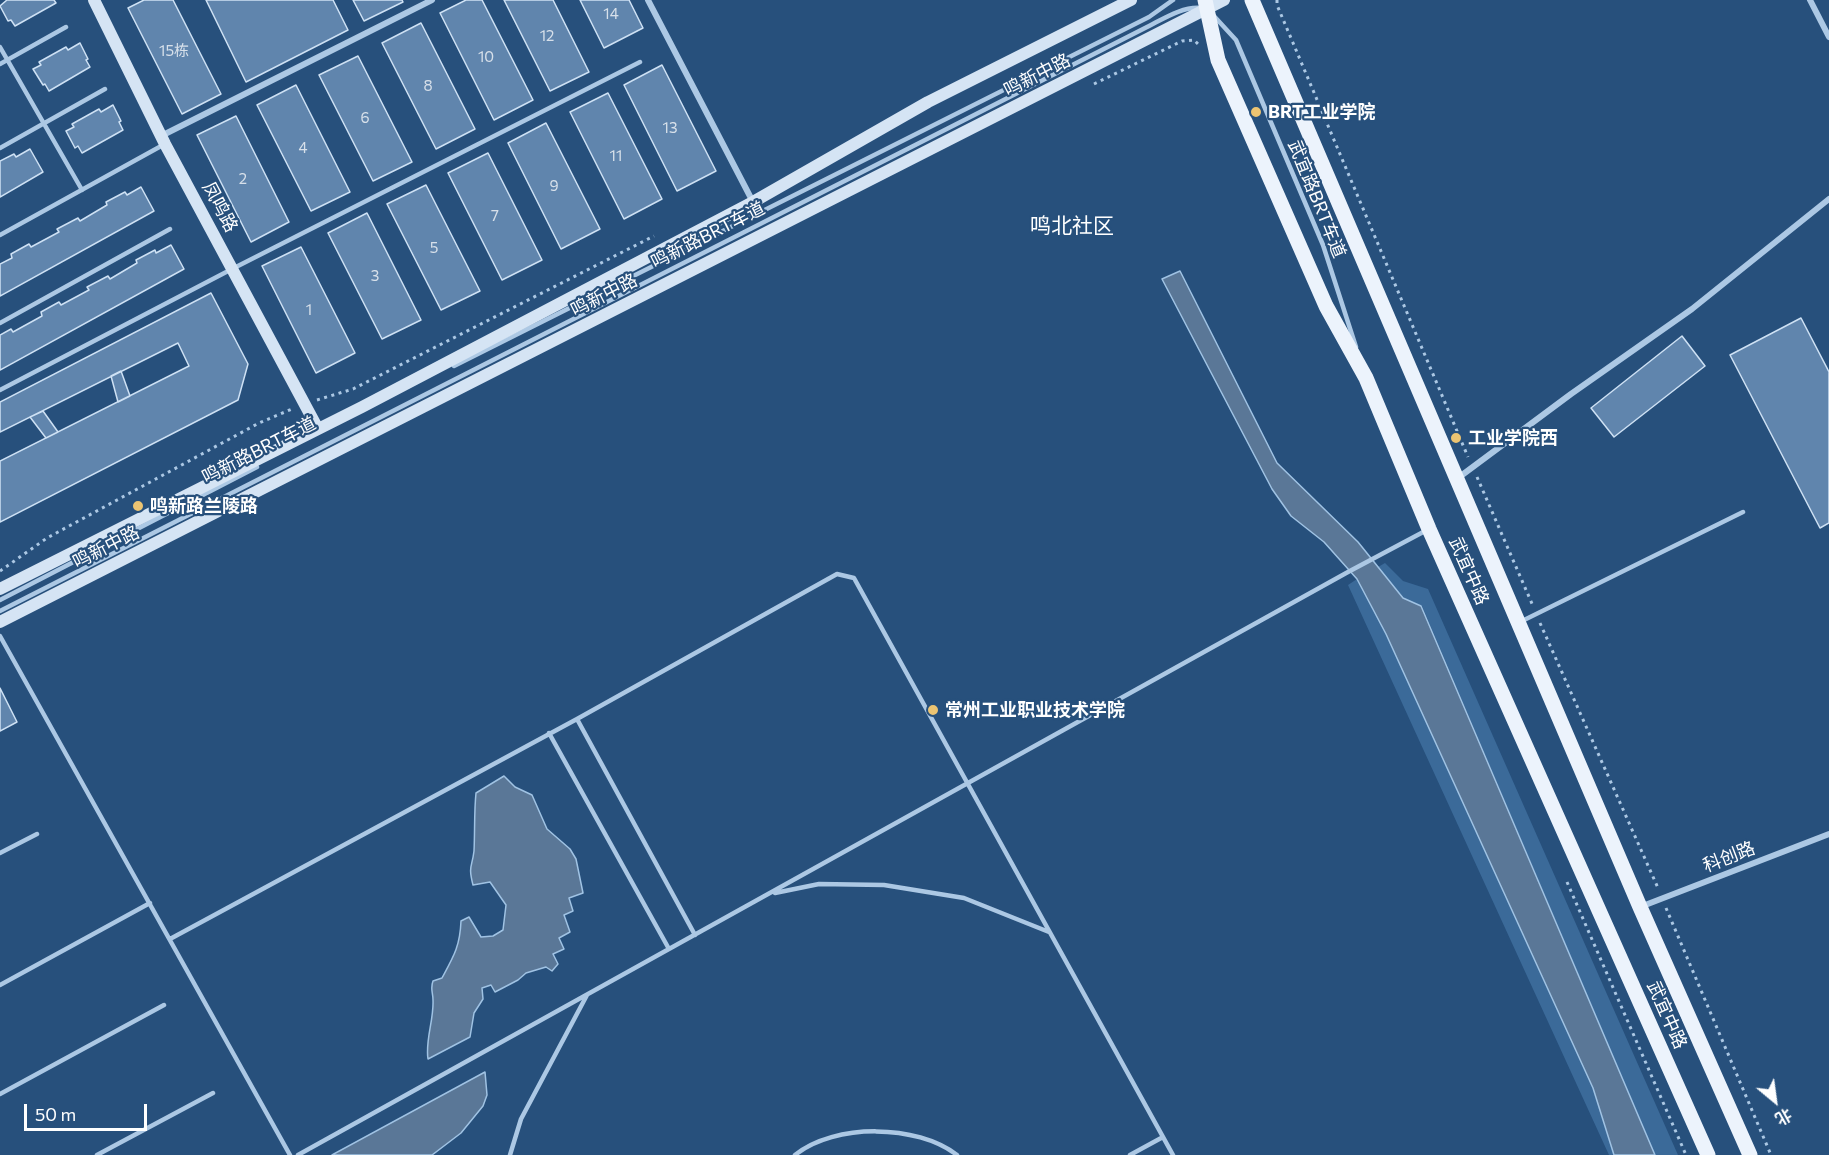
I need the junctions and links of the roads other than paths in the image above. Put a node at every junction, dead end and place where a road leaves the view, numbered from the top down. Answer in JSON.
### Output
{"nodes":[{"id":1,"x":94,"y":0,"type":"edge"},
{"id":2,"x":432,"y":0,"type":"edge"},
{"id":3,"x":648,"y":0,"type":"edge"},
{"id":4,"x":1131,"y":0,"type":"edge"},
{"id":5,"x":1173,"y":0,"type":"edge"},
{"id":6,"x":1224,"y":0,"type":"edge"},
{"id":7,"x":1252,"y":0,"type":"edge"},
{"id":8,"x":1810,"y":0,"type":"edge"},
{"id":9,"x":1207,"y":5,"type":"edge"},
{"id":10,"x":66,"y":27,"type":"dead end"},
{"id":11,"x":1829,"y":37,"type":"edge"},
{"id":12,"x":0,"y":47,"type":"edge"},
{"id":13,"x":8,"y":60,"type":"junction"},
{"id":14,"x":640,"y":62,"type":"dead end"},
{"id":15,"x":0,"y":64,"type":"edge"},
{"id":16,"x":105,"y":89,"type":"dead end"},
{"id":17,"x":44,"y":123,"type":"junction"},
{"id":18,"x":163,"y":140,"type":"junction"},
{"id":19,"x":0,"y":148,"type":"edge"},
{"id":20,"x":82,"y":190,"type":"junction"},
{"id":21,"x":1829,"y":200,"type":"edge"},
{"id":22,"x":753,"y":202,"type":"junction"},
{"id":23,"x":170,"y":229,"type":"dead end"},
{"id":24,"x":0,"y":236,"type":"edge"},
{"id":25,"x":232,"y":269,"type":"junction"},
{"id":26,"x":0,"y":323,"type":"edge"},
{"id":27,"x":1366,"y":378,"type":"junction"},
{"id":28,"x":0,"y":390,"type":"edge"},
{"id":29,"x":318,"y":429,"type":"junction"},
{"id":30,"x":1456,"y":480,"type":"junction"},
{"id":31,"x":1743,"y":512,"type":"dead end"},
{"id":32,"x":1429,"y":529,"type":"junction"},
{"id":33,"x":0,"y":589,"type":"edge"},
{"id":34,"x":0,"y":600,"type":"edge"},
{"id":35,"x":0,"y":611,"type":"edge"},
{"id":36,"x":0,"y":622,"type":"edge"},
{"id":37,"x":1518,"y":623,"type":"junction"},
{"id":38,"x":0,"y":636,"type":"edge"},
{"id":39,"x":577,"y":719,"type":"junction"},
{"id":40,"x":549,"y":733,"type":"junction"},
{"id":41,"x":968,"y":784,"type":"junction"},
{"id":42,"x":37,"y":834,"type":"dead end"},
{"id":43,"x":1829,"y":834,"type":"edge"},
{"id":44,"x":0,"y":853,"type":"edge"},
{"id":45,"x":769,"y":894,"type":"junction"},
{"id":46,"x":150,"y":903,"type":"junction"},
{"id":47,"x":1640,"y":907,"type":"junction"},
{"id":48,"x":1049,"y":932,"type":"junction"},
{"id":49,"x":695,"y":935,"type":"junction"},
{"id":50,"x":171,"y":939,"type":"junction"},
{"id":51,"x":669,"y":950,"type":"junction"},
{"id":52,"x":0,"y":985,"type":"edge"},
{"id":53,"x":587,"y":995,"type":"junction"},
{"id":54,"x":164,"y":1005,"type":"dead end"},
{"id":55,"x":213,"y":1093,"type":"dead end"},
{"id":56,"x":0,"y":1094,"type":"edge"},
{"id":57,"x":1163,"y":1137,"type":"junction"},
{"id":58,"x":97,"y":1155,"type":"edge"},
{"id":59,"x":290,"y":1155,"type":"edge"},
{"id":60,"x":298,"y":1155,"type":"edge"},
{"id":61,"x":510,"y":1155,"type":"edge"},
{"id":62,"x":795,"y":1155,"type":"edge"},
{"id":63,"x":957,"y":1155,"type":"edge"},
{"id":64,"x":1130,"y":1155,"type":"edge"},
{"id":65,"x":1173,"y":1155,"type":"edge"},
{"id":66,"x":1708,"y":1155,"type":"edge"},
{"id":67,"x":1750,"y":1155,"type":"edge"}],
"edges":[{"from":1,"to":18,"type":"main road","name":"凤鸣路"},
{"from":2,"to":18,"type":"street"},
{"from":3,"to":22,"type":"street"},
{"from":4,"to":22,"type":"main road","name":"鸣新中路"},
{"from":5,"to":34,"type":"lane","name":"鸣新路BRT车道"},
{"from":6,"to":9,"type":"main road","name":"鸣新中路"},
{"from":7,"to":30,"type":"main road","name":"武宜中路"},
{"from":8,"to":11,"type":"street"},
{"from":9,"to":27,"type":"main road","name":"武宜中路"},
{"from":9,"to":27,"type":"lane","name":"武宜路BRT车道"},
{"from":9,"to":35,"type":"lane","name":"鸣新路BRT车道"},
{"from":9,"to":36,"type":"main road","name":"鸣新中路"},
{"from":10,"to":13,"type":"lane"},
{"from":12,"to":13,"type":"lane"},
{"from":13,"to":15,"type":"lane"},
{"from":13,"to":17,"type":"lane"},
{"from":14,"to":25,"type":"lane"},
{"from":16,"to":17,"type":"lane"},
{"from":17,"to":19,"type":"lane"},
{"from":17,"to":20,"type":"lane"},
{"from":18,"to":20,"type":"lane"},
{"from":18,"to":25,"type":"main road","name":"凤鸣路"},
{"from":20,"to":24,"type":"lane"},
{"from":21,"to":30,"type":"street"},
{"from":22,"to":29,"type":"main road","name":"鸣新中路"},
{"from":23,"to":26,"type":"lane"},
{"from":25,"to":28,"type":"lane"},
{"from":25,"to":29,"type":"main road","name":"凤鸣路"},
{"from":27,"to":32,"type":"main road","name":"武宜中路"},
{"from":29,"to":33,"type":"main road","name":"鸣新中路"},
{"from":30,"to":37,"type":"main road","name":"武宜中路"},
{"from":31,"to":37,"type":"lane"},
{"from":32,"to":41,"type":"lane"},
{"from":32,"to":66,"type":"main road","name":"武宜中路"},
{"from":37,"to":47,"type":"main road","name":"武宜中路"},
{"from":38,"to":46,"type":"lane"},
{"from":39,"to":40,"type":"lane"},
{"from":39,"to":41,"type":"lane"},
{"from":39,"to":49,"type":"lane"},
{"from":40,"to":50,"type":"lane"},
{"from":40,"to":51,"type":"lane"},
{"from":41,"to":45,"type":"lane"},
{"from":41,"to":48,"type":"lane"},
{"from":42,"to":44,"type":"lane"},
{"from":43,"to":47,"type":"street","name":"科创路"},
{"from":45,"to":48,"type":"lane"},
{"from":45,"to":49,"type":"lane"},
{"from":46,"to":50,"type":"lane"},
{"from":46,"to":52,"type":"lane"},
{"from":47,"to":67,"type":"main road","name":"武宜中路"},
{"from":48,"to":57,"type":"lane"},
{"from":49,"to":51,"type":"lane"},
{"from":50,"to":59,"type":"lane"},
{"from":51,"to":53,"type":"lane"},
{"from":53,"to":60,"type":"lane"},
{"from":53,"to":61,"type":"lane"},
{"from":54,"to":56,"type":"lane"},
{"from":55,"to":58,"type":"lane"},
{"from":57,"to":64,"type":"lane"},
{"from":57,"to":65,"type":"lane"},
{"from":62,"to":63,"type":"lane"}]}
